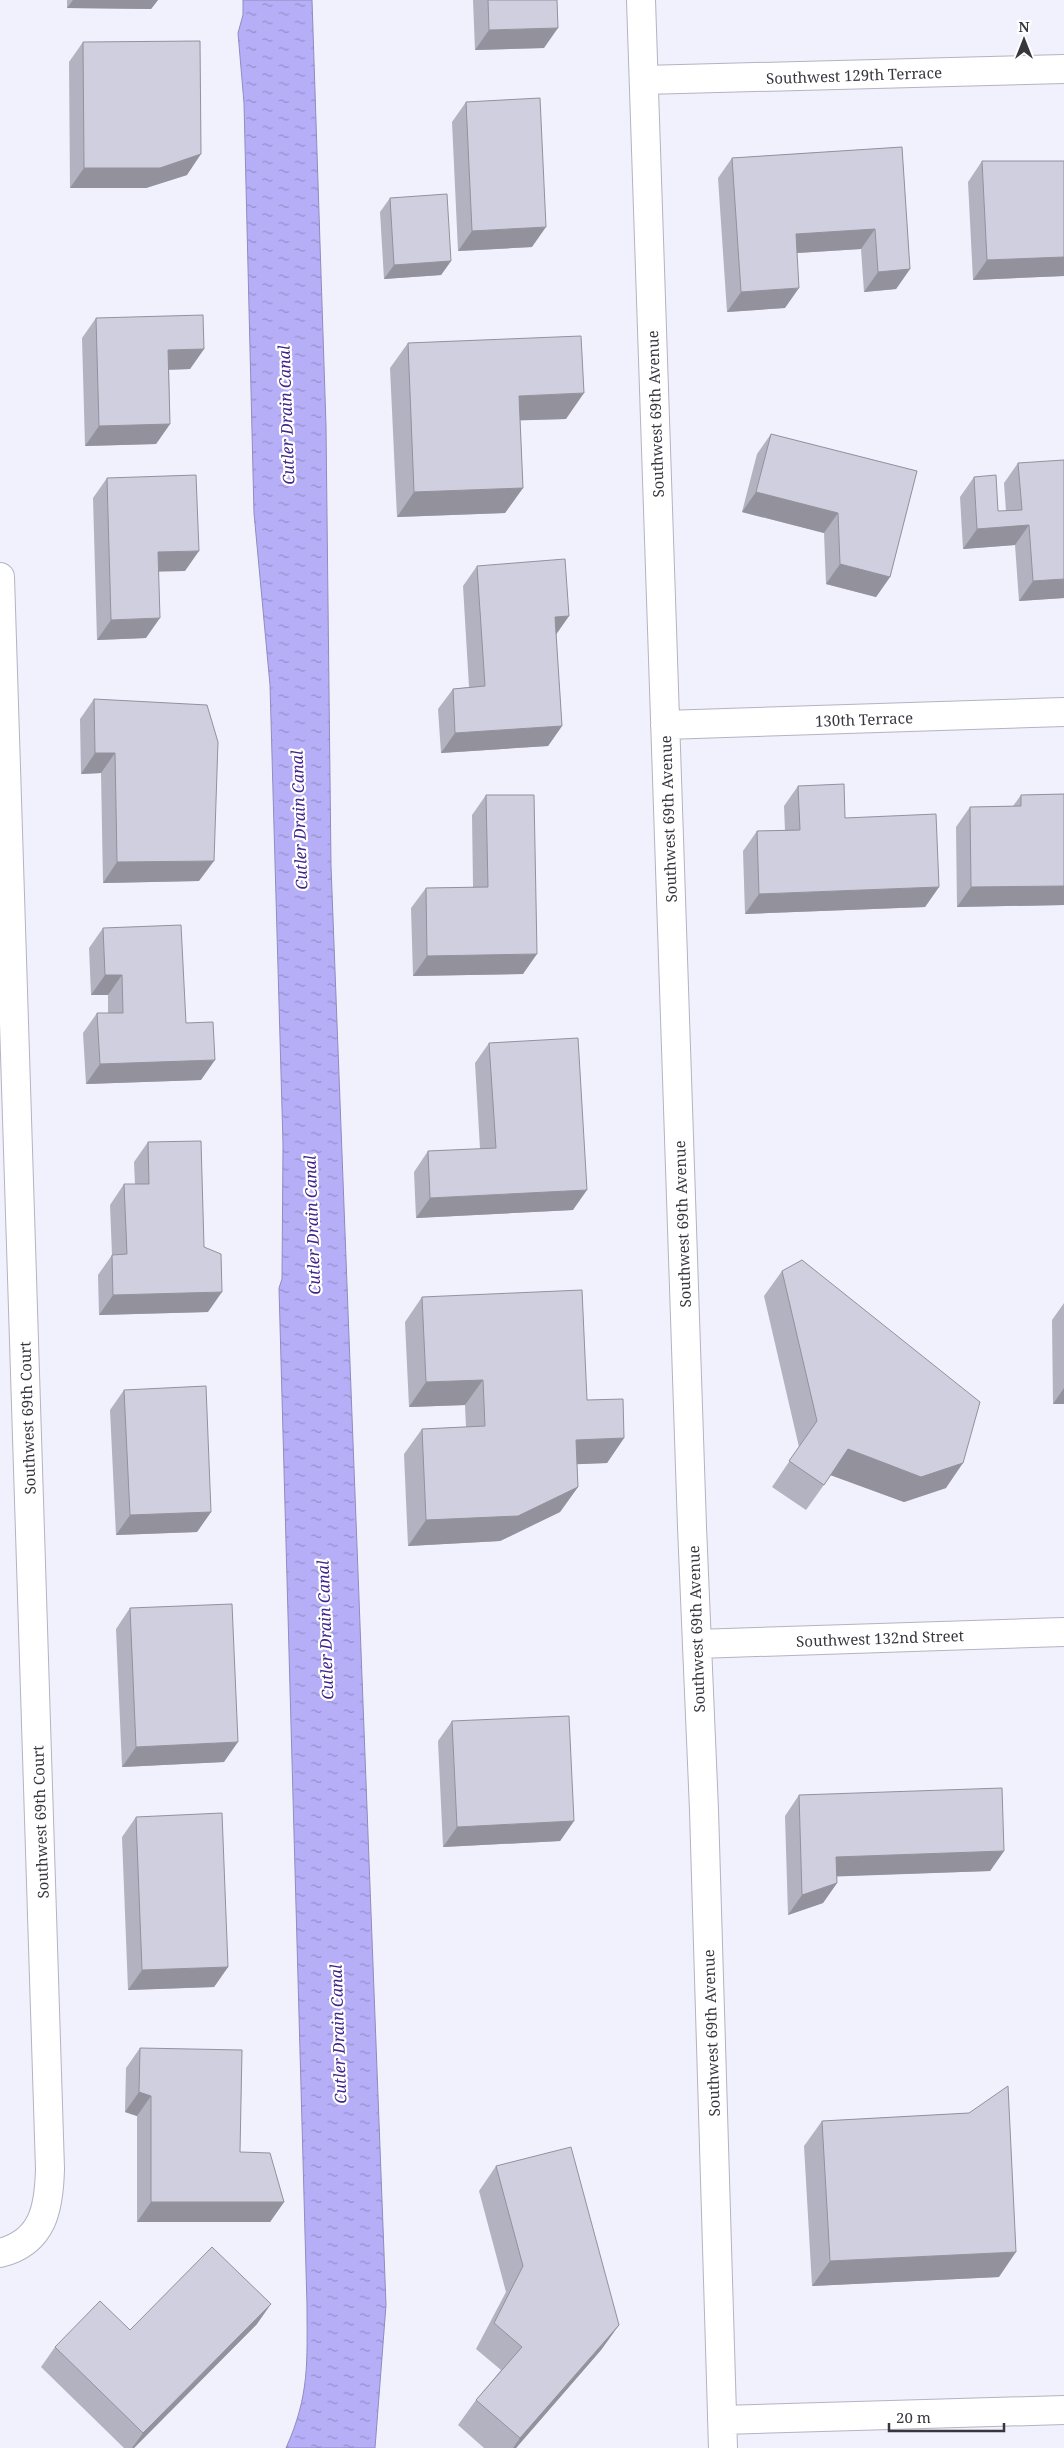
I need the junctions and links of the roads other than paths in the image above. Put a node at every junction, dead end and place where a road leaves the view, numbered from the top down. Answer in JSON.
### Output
{"nodes":[{"id":1,"x":641,"y":0,"type":"edge"},
{"id":2,"x":1064,"y":69,"type":"edge"},
{"id":3,"x":644,"y":80,"type":"junction"},
{"id":4,"x":0,"y":576,"type":"edge"},
{"id":5,"x":1064,"y":712,"type":"edge"},
{"id":6,"x":665,"y":725,"type":"junction"},
{"id":7,"x":1064,"y":1632,"type":"edge"},
{"id":8,"x":697,"y":1644,"type":"junction"},
{"id":9,"x":8,"y":2250,"type":"edge"},
{"id":10,"x":1064,"y":2410,"type":"edge"},
{"id":11,"x":722,"y":2420,"type":"junction"},
{"id":12,"x":723,"y":2448,"type":"edge"}],
"edges":[{"from":1,"to":3,"type":"street","name":"Southwest 69th Avenue"},
{"from":2,"to":3,"type":"street","name":"Southwest 129th Terrace"},
{"from":3,"to":6,"type":"street","name":"Southwest 69th Avenue"},
{"from":4,"to":9,"type":"street","name":"Southwest 69th Court"},
{"from":5,"to":6,"type":"street","name":"130th Terrace"},
{"from":6,"to":8,"type":"street","name":"Southwest 69th Avenue"},
{"from":7,"to":8,"type":"street","name":"Southwest 132nd Street"},
{"from":8,"to":11,"type":"street","name":"Southwest 69th Avenue"},
{"from":10,"to":11,"type":"street"},
{"from":11,"to":12,"type":"street","name":"Southwest 69th Avenue"}]}
